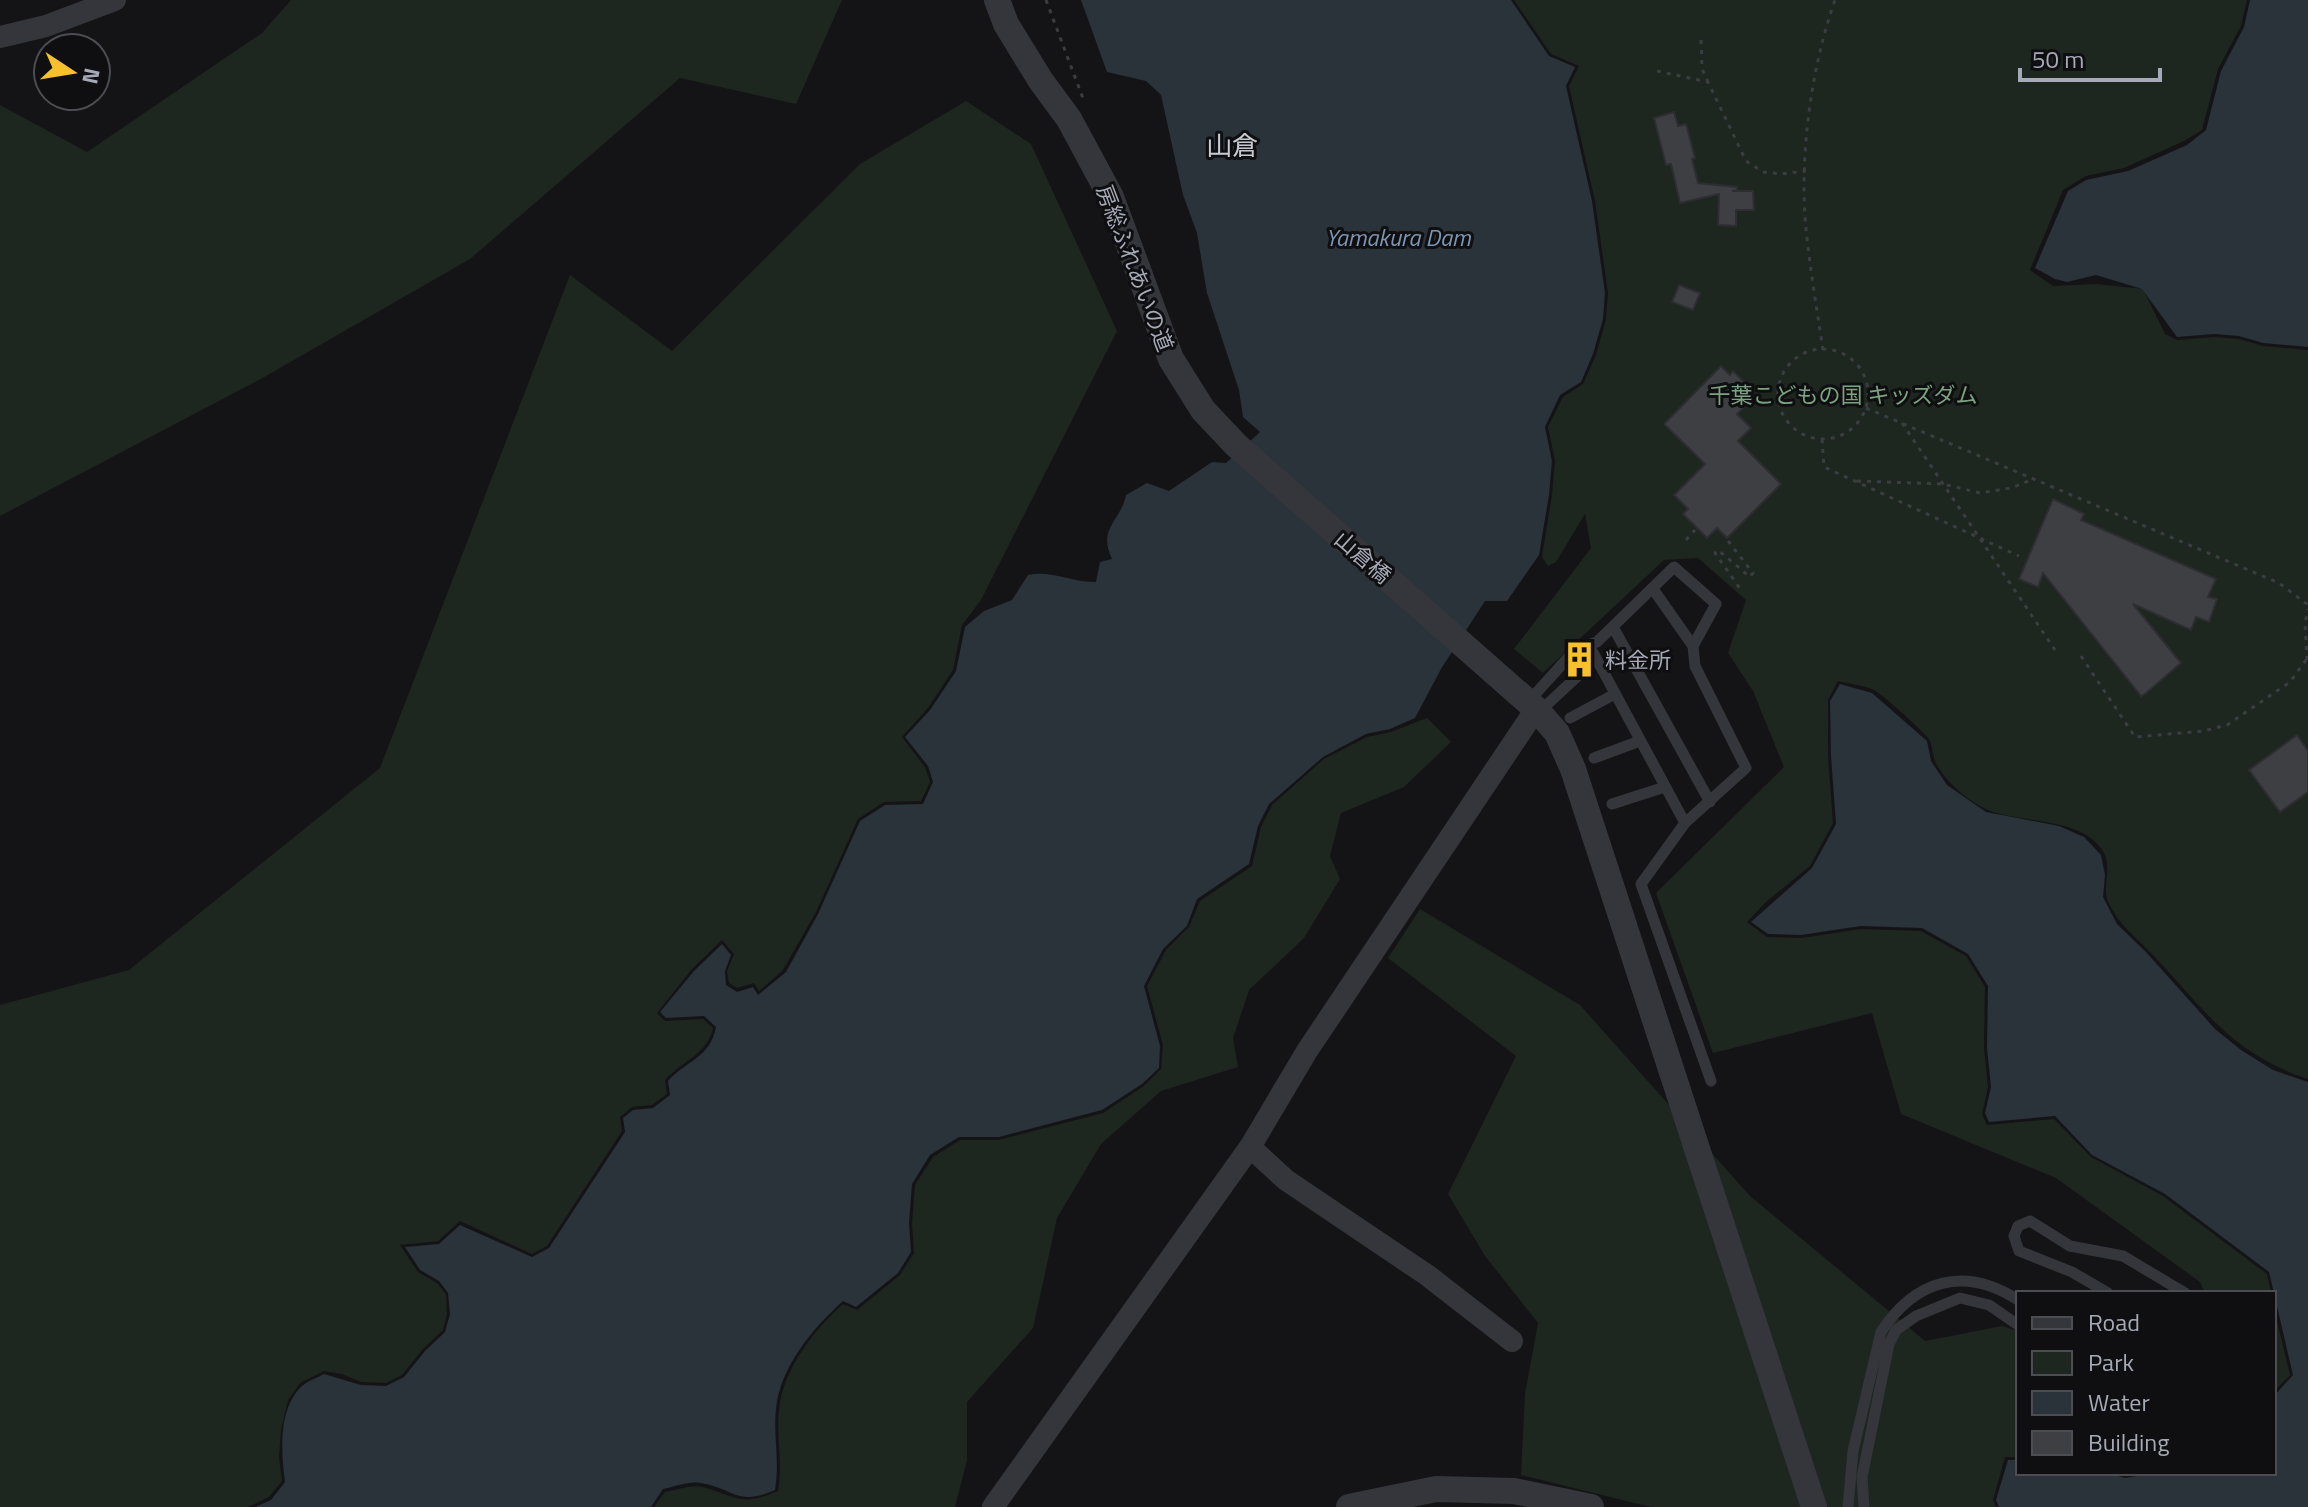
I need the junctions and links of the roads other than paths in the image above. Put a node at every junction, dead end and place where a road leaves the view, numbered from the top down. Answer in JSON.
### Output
{"nodes":[{"id":1,"x":115,"y":0,"type":"edge"},
{"id":2,"x":997,"y":0,"type":"edge"},
{"id":3,"x":0,"y":37,"type":"edge"},
{"id":4,"x":1236,"y":445,"type":"joint"},
{"id":5,"x":1653,"y":589,"type":"junction"},
{"id":6,"x":1613,"y":627,"type":"junction"},
{"id":7,"x":1593,"y":644,"type":"junction"},
{"id":8,"x":1693,"y":646,"type":"junction"},
{"id":9,"x":1596,"y":659,"type":"junction"},
{"id":10,"x":1615,"y":694,"type":"junction"},
{"id":11,"x":1534,"y":708,"type":"junction"},
{"id":12,"x":1570,"y":718,"type":"dead end"},
{"id":13,"x":1640,"y":741,"type":"junction"},
{"id":14,"x":1594,"y":758,"type":"dead end"},
{"id":15,"x":1665,"y":787,"type":"junction"},
{"id":16,"x":1710,"y":802,"type":"junction"},
{"id":17,"x":1612,"y":804,"type":"dead end"},
{"id":18,"x":1685,"y":823,"type":"junction"},
{"id":19,"x":1711,"y":1081,"type":"dead end"},
{"id":20,"x":1250,"y":1147,"type":"junction"},
{"id":21,"x":2105,"y":1291,"type":"edge"},
{"id":22,"x":2182,"y":1291,"type":"edge"},
{"id":23,"x":2016,"y":1299,"type":"edge"},
{"id":24,"x":2016,"y":1324,"type":"edge"},
{"id":25,"x":1512,"y":1341,"type":"dead end"},
{"id":26,"x":1402,"y":1501,"type":"edge"},
{"id":27,"x":993,"y":1507,"type":"edge"},
{"id":28,"x":1349,"y":1507,"type":"edge"},
{"id":29,"x":1591,"y":1507,"type":"edge"},
{"id":30,"x":1814,"y":1507,"type":"edge"},
{"id":31,"x":1848,"y":1507,"type":"edge"},
{"id":32,"x":1864,"y":1507,"type":"edge"}],
"edges":[{"from":1,"to":3,"type":"street"},
{"from":2,"to":4,"type":"street","name":"房総ふれあいの道"},
{"from":4,"to":11,"type":"street","name":"山倉橋"},
{"from":5,"to":6,"type":"lane"},
{"from":5,"to":8,"type":"lane"},
{"from":5,"to":8,"type":"lane"},
{"from":6,"to":7,"type":"lane"},
{"from":6,"to":16,"type":"lane"},
{"from":7,"to":9,"type":"lane"},
{"from":7,"to":11,"type":"lane"},
{"from":8,"to":16,"type":"lane"},
{"from":9,"to":10,"type":"lane"},
{"from":9,"to":11,"type":"lane"},
{"from":10,"to":12,"type":"lane"},
{"from":10,"to":13,"type":"lane"},
{"from":11,"to":20,"type":"street"},
{"from":11,"to":30,"type":"street","name":"山倉橋"},
{"from":13,"to":14,"type":"lane"},
{"from":13,"to":15,"type":"lane"},
{"from":15,"to":17,"type":"lane"},
{"from":15,"to":18,"type":"lane"},
{"from":16,"to":18,"type":"lane"},
{"from":18,"to":19,"type":"lane"},
{"from":20,"to":25,"type":"street"},
{"from":20,"to":27,"type":"street"},
{"from":21,"to":22,"type":"lane"},
{"from":23,"to":31,"type":"lane"},
{"from":24,"to":32,"type":"lane"},
{"from":26,"to":28,"type":"street"},
{"from":26,"to":29,"type":"street"}]}
